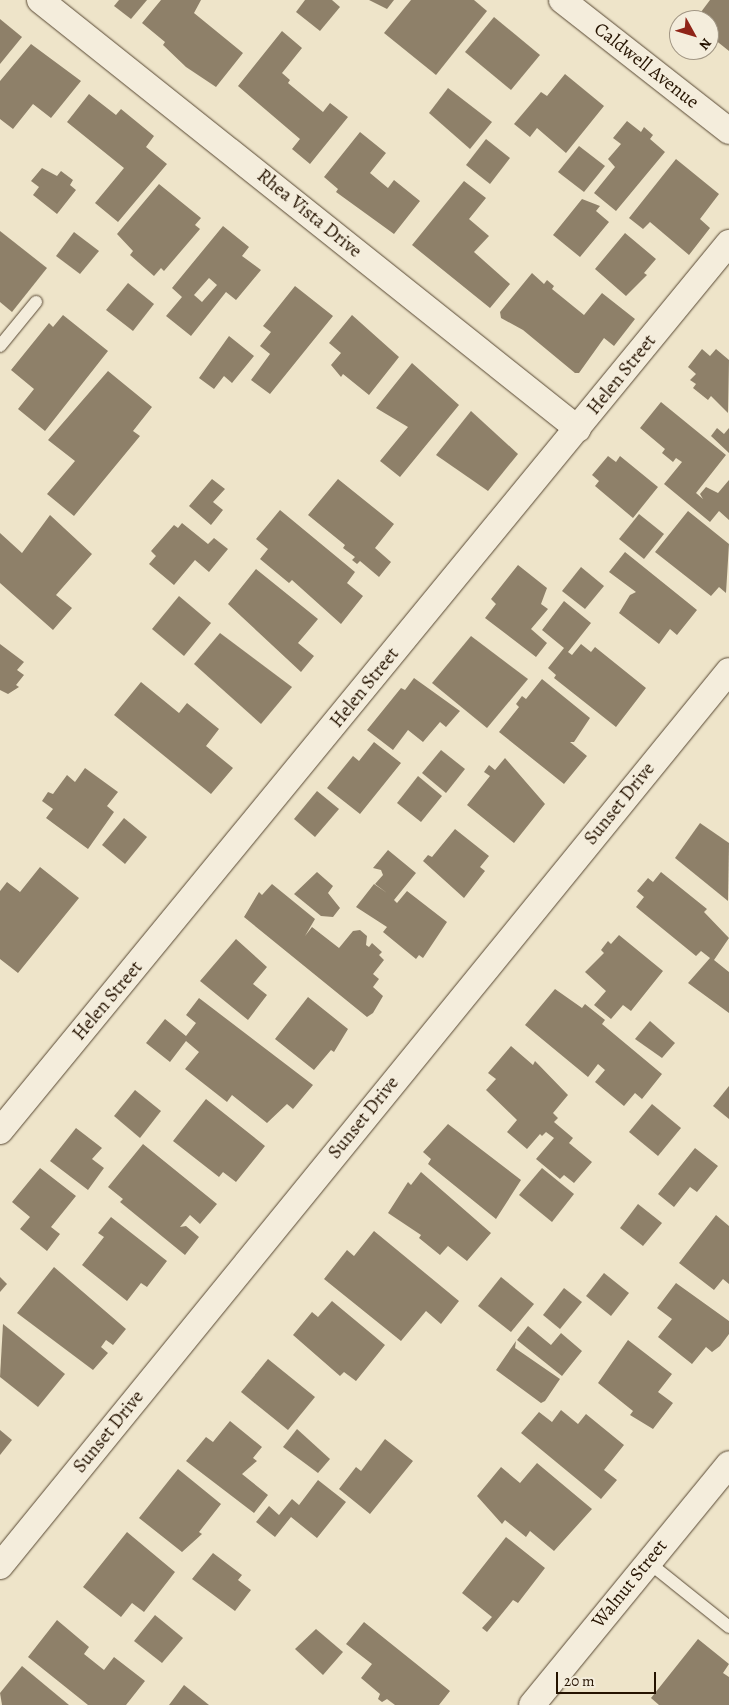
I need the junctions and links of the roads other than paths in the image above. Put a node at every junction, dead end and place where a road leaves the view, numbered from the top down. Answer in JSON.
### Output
{"nodes":[{"id":1,"x":40,"y":0,"type":"edge"},
{"id":2,"x":562,"y":0,"type":"edge"},
{"id":3,"x":729,"y":131,"type":"edge"},
{"id":4,"x":729,"y":243,"type":"edge"},
{"id":5,"x":36,"y":302,"type":"dead end"},
{"id":6,"x":0,"y":346,"type":"edge"},
{"id":7,"x":578,"y":428,"type":"junction"},
{"id":8,"x":729,"y":671,"type":"edge"},
{"id":9,"x":0,"y":1132,"type":"edge"},
{"id":10,"x":729,"y":1464,"type":"edge"},
{"id":11,"x":648,"y":1562,"type":"junction"},
{"id":12,"x":0,"y":1566,"type":"edge"},
{"id":13,"x":729,"y":1627,"type":"edge"},
{"id":14,"x":532,"y":1705,"type":"edge"}],
"edges":[{"from":1,"to":7,"type":"street","name":"Rhea Vista Drive"},
{"from":2,"to":3,"type":"street","name":"Caldwell Avenue"},
{"from":4,"to":7,"type":"street","name":"Helen Street"},
{"from":5,"to":6,"type":"lane"},
{"from":7,"to":9,"type":"street","name":"Helen Street"},
{"from":8,"to":12,"type":"street","name":"Sunset Drive"},
{"from":10,"to":11,"type":"street","name":"Walnut Street"},
{"from":11,"to":13,"type":"lane"},
{"from":11,"to":14,"type":"street","name":"Walnut Street"}]}
